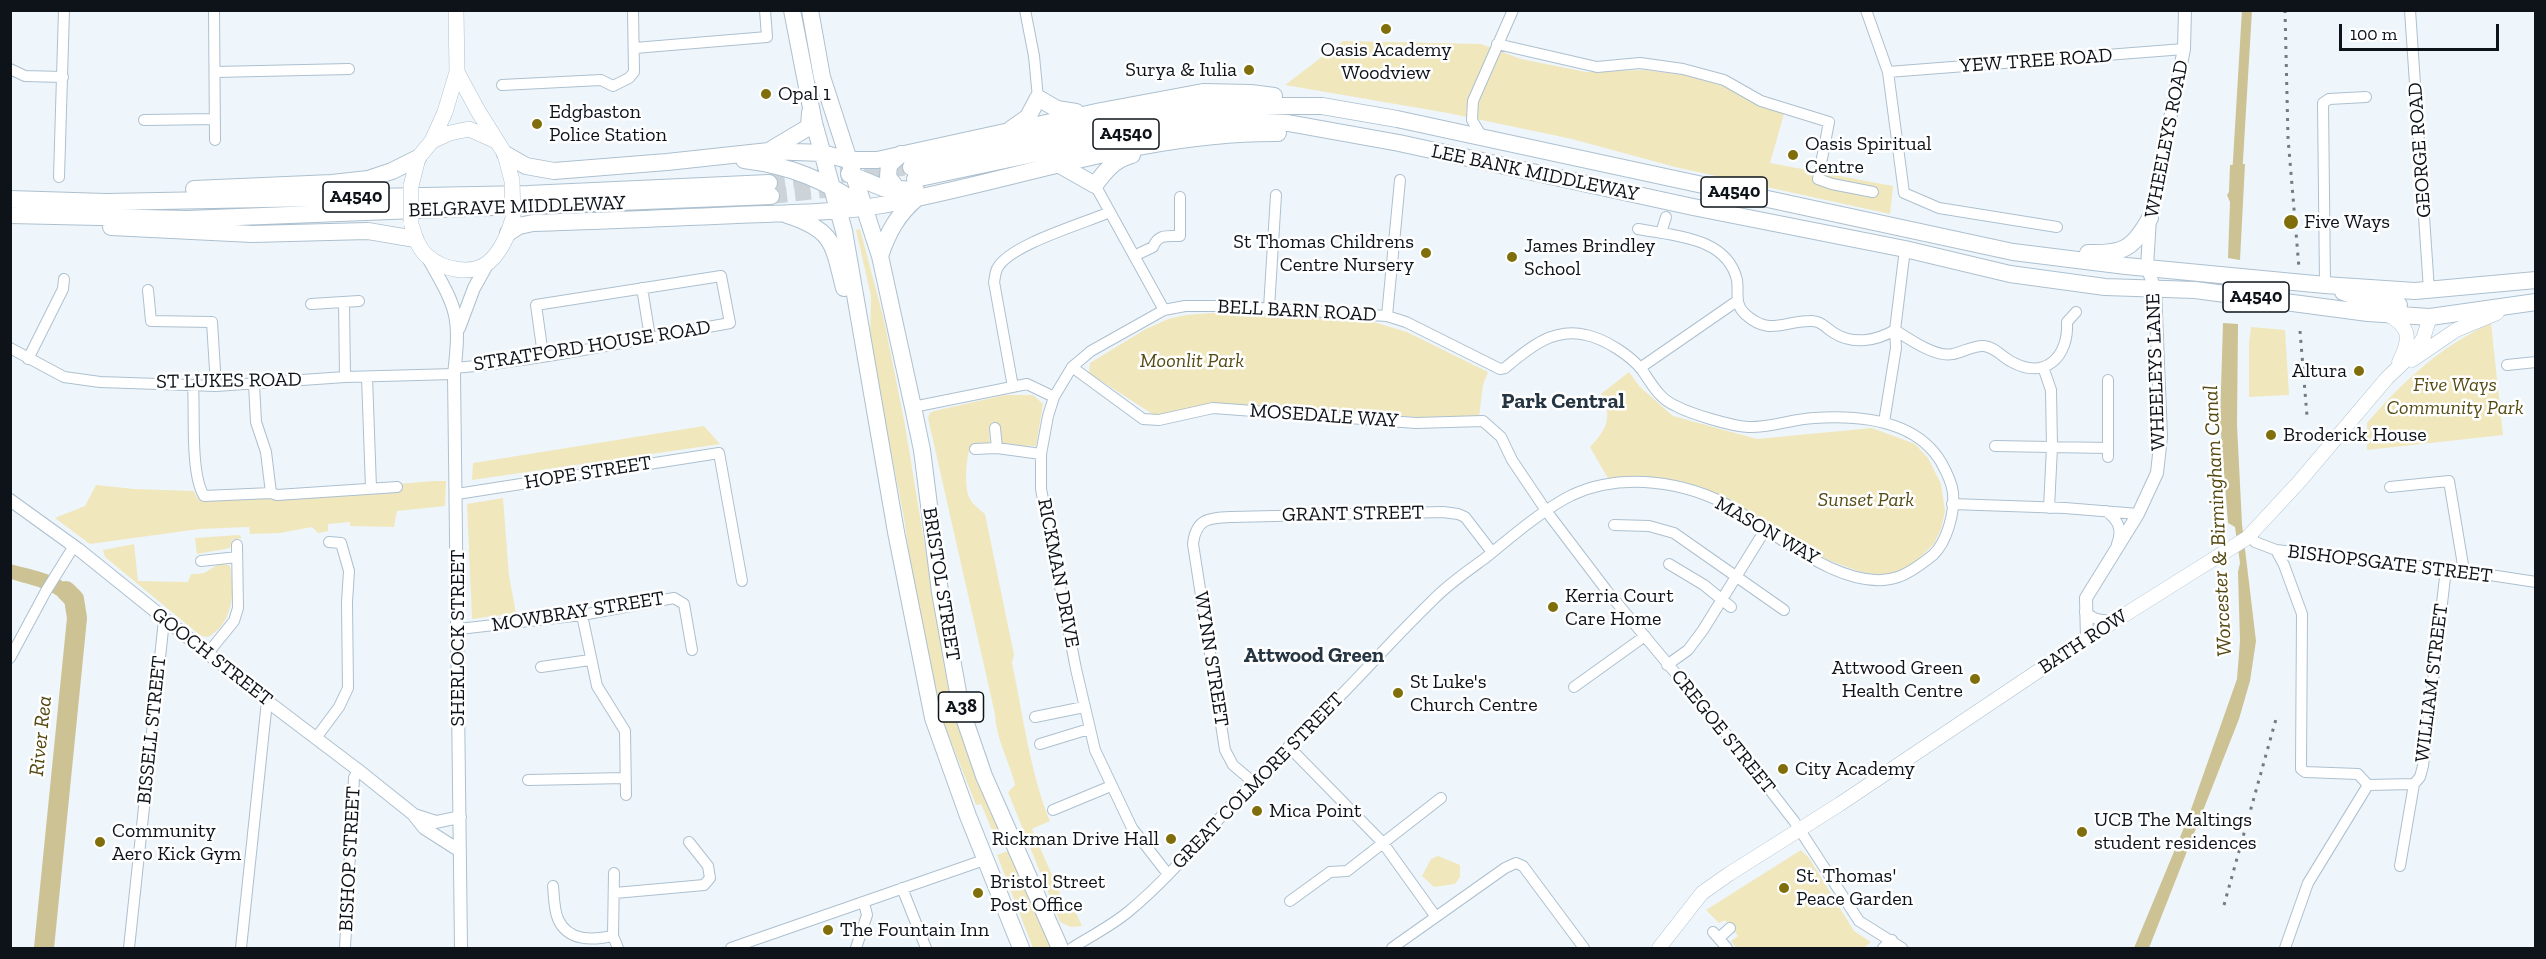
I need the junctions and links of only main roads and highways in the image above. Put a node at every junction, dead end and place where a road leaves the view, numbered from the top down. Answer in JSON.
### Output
{"nodes":[{"id":1,"x":456,"y":10,"type":"edge"},
{"id":2,"x":792,"y":10,"type":"edge"},
{"id":3,"x":810,"y":10,"type":"edge"},
{"id":4,"x":457,"y":72,"type":"junction"},
{"id":5,"x":808,"y":85,"type":"junction"},
{"id":6,"x":1322,"y":106,"type":"junction"},
{"id":7,"x":1086,"y":114,"type":"junction"},
{"id":8,"x":1008,"y":131,"type":"junction"},
{"id":9,"x":1339,"y":133,"type":"junction"},
{"id":10,"x":1230,"y":134,"type":"junction"},
{"id":11,"x":432,"y":141,"type":"junction"},
{"id":12,"x":501,"y":147,"type":"junction"},
{"id":13,"x":769,"y":151,"type":"junction"},
{"id":14,"x":822,"y":153,"type":"junction"},
{"id":15,"x":719,"y":157,"type":"junction"},
{"id":16,"x":418,"y":158,"type":"junction"},
{"id":17,"x":1058,"y":164,"type":"junction"},
{"id":18,"x":909,"y":167,"type":"junction"},
{"id":19,"x":849,"y":170,"type":"junction"},
{"id":20,"x":968,"y":185,"type":"junction"},
{"id":21,"x":836,"y":188,"type":"junction"},
{"id":22,"x":898,"y":190,"type":"junction"},
{"id":23,"x":10,"y":197,"type":"edge"},
{"id":24,"x":918,"y":198,"type":"junction"},
{"id":25,"x":864,"y":207,"type":"junction"},
{"id":26,"x":837,"y":209,"type":"junction"},
{"id":27,"x":781,"y":213,"type":"junction"},
{"id":28,"x":10,"y":217,"type":"edge"},
{"id":29,"x":2150,"y":218,"type":"road end"},
{"id":30,"x":510,"y":225,"type":"junction"},
{"id":31,"x":416,"y":239,"type":"junction"},
{"id":32,"x":2042,"y":255,"type":"junction"},
{"id":33,"x":880,"y":256,"type":"junction"},
{"id":34,"x":2535,"y":280,"type":"edge"},
{"id":35,"x":2325,"y":285,"type":"junction"},
{"id":36,"x":2534,"y":302,"type":"edge"},
{"id":37,"x":2386,"y":314,"type":"junction"},
{"id":38,"x":2430,"y":317,"type":"junction"},
{"id":39,"x":860,"y":321,"type":"junction"},
{"id":40,"x":2387,"y":378,"type":"junction"},
{"id":41,"x":1021,"y":948,"type":"edge"},
{"id":42,"x":1060,"y":948,"type":"edge"},
{"id":43,"x":1659,"y":948,"type":"edge"}],
"edges":[{"from":1,"to":4,"type":"main road"},
{"from":2,"to":5,"type":"highway","number":"A38"},
{"from":3,"to":19,"type":"highway","number":"A38"},
{"from":4,"to":11,"type":"main road"},
{"from":4,"to":12,"type":"main road"},
{"from":5,"to":13,"type":"highway"},
{"from":5,"to":14,"type":"highway","number":"A38"},
{"from":6,"to":7,"type":"highway"},
{"from":6,"to":18,"type":"highway","name":"LEE BANK MIDDLEWAY","number":"A4540"},
{"from":6,"to":32,"type":"highway","name":"LEE BANK MIDDLEWAY","number":"A4540"},
{"from":7,"to":8,"type":"highway"},
{"from":7,"to":8,"type":"highway"},
{"from":8,"to":18,"type":"highway"},
{"from":9,"to":10,"type":"highway"},
{"from":9,"to":18,"type":"highway","name":"LEE BANK MIDDLEWAY","number":"A4540"},
{"from":9,"to":37,"type":"highway","name":"LEE BANK MIDDLEWAY","number":"A4540"},
{"from":10,"to":17,"type":"highway"},
{"from":10,"to":17,"type":"highway"},
{"from":11,"to":12,"type":"main road"},
{"from":11,"to":16,"type":"main road"},
{"from":12,"to":15,"type":"highway"},
{"from":12,"to":30,"type":"main road","bridge":true},
{"from":13,"to":14,"type":"highway"},
{"from":13,"to":15,"type":"highway"},
{"from":14,"to":19,"type":"highway"},
{"from":14,"to":21,"type":"highway","number":"A38"},
{"from":15,"to":21,"type":"highway"},
{"from":16,"to":23,"type":"highway"},
{"from":16,"to":31,"type":"main road","bridge":true},
{"from":17,"to":20,"type":"highway"},
{"from":18,"to":19,"type":"highway"},
{"from":18,"to":22,"type":"highway"},
{"from":19,"to":21,"type":"highway"},
{"from":19,"to":22,"type":"highway"},
{"from":19,"to":25,"type":"highway","number":"A38"},
{"from":20,"to":22,"type":"highway"},
{"from":20,"to":24,"type":"highway"},
{"from":21,"to":25,"type":"highway"},
{"from":21,"to":26,"type":"highway","number":"A38"},
{"from":23,"to":28,"type":"highway","name":"BELGRAVE MIDDLEWAY","number":"A4540"},
{"from":24,"to":25,"type":"highway"},
{"from":24,"to":33,"type":"highway"},
{"from":25,"to":26,"type":"highway"},
{"from":25,"to":33,"type":"highway","name":"BRISTOL STREET","number":"A38"},
{"from":26,"to":27,"type":"highway"},
{"from":26,"to":39,"type":"highway","name":"BRISTOL STREET","number":"A38"},
{"from":27,"to":30,"type":"highway"},
{"from":27,"to":39,"type":"highway"},
{"from":28,"to":31,"type":"highway"},
{"from":29,"to":32,"type":"highway"},
{"from":30,"to":31,"type":"main road"},
{"from":32,"to":35,"type":"highway","name":"LEE BANK MIDDLEWAY","number":"A4540"},
{"from":33,"to":42,"type":"highway","name":"BRISTOL STREET","number":"A38"},
{"from":34,"to":35,"type":"highway","number":"A4540"},
{"from":35,"to":38,"type":"highway"},
{"from":36,"to":38,"type":"highway","number":"A4540"},
{"from":36,"to":40,"type":"main road"},
{"from":37,"to":38,"type":"highway","number":"A4540"},
{"from":37,"to":40,"type":"main road"},
{"from":38,"to":40,"type":"main road","name":"BATH ROW"},
{"from":39,"to":41,"type":"highway","name":"BRISTOL STREET","number":"A38"},
{"from":40,"to":43,"type":"main road","name":"BATH ROW"}]}
